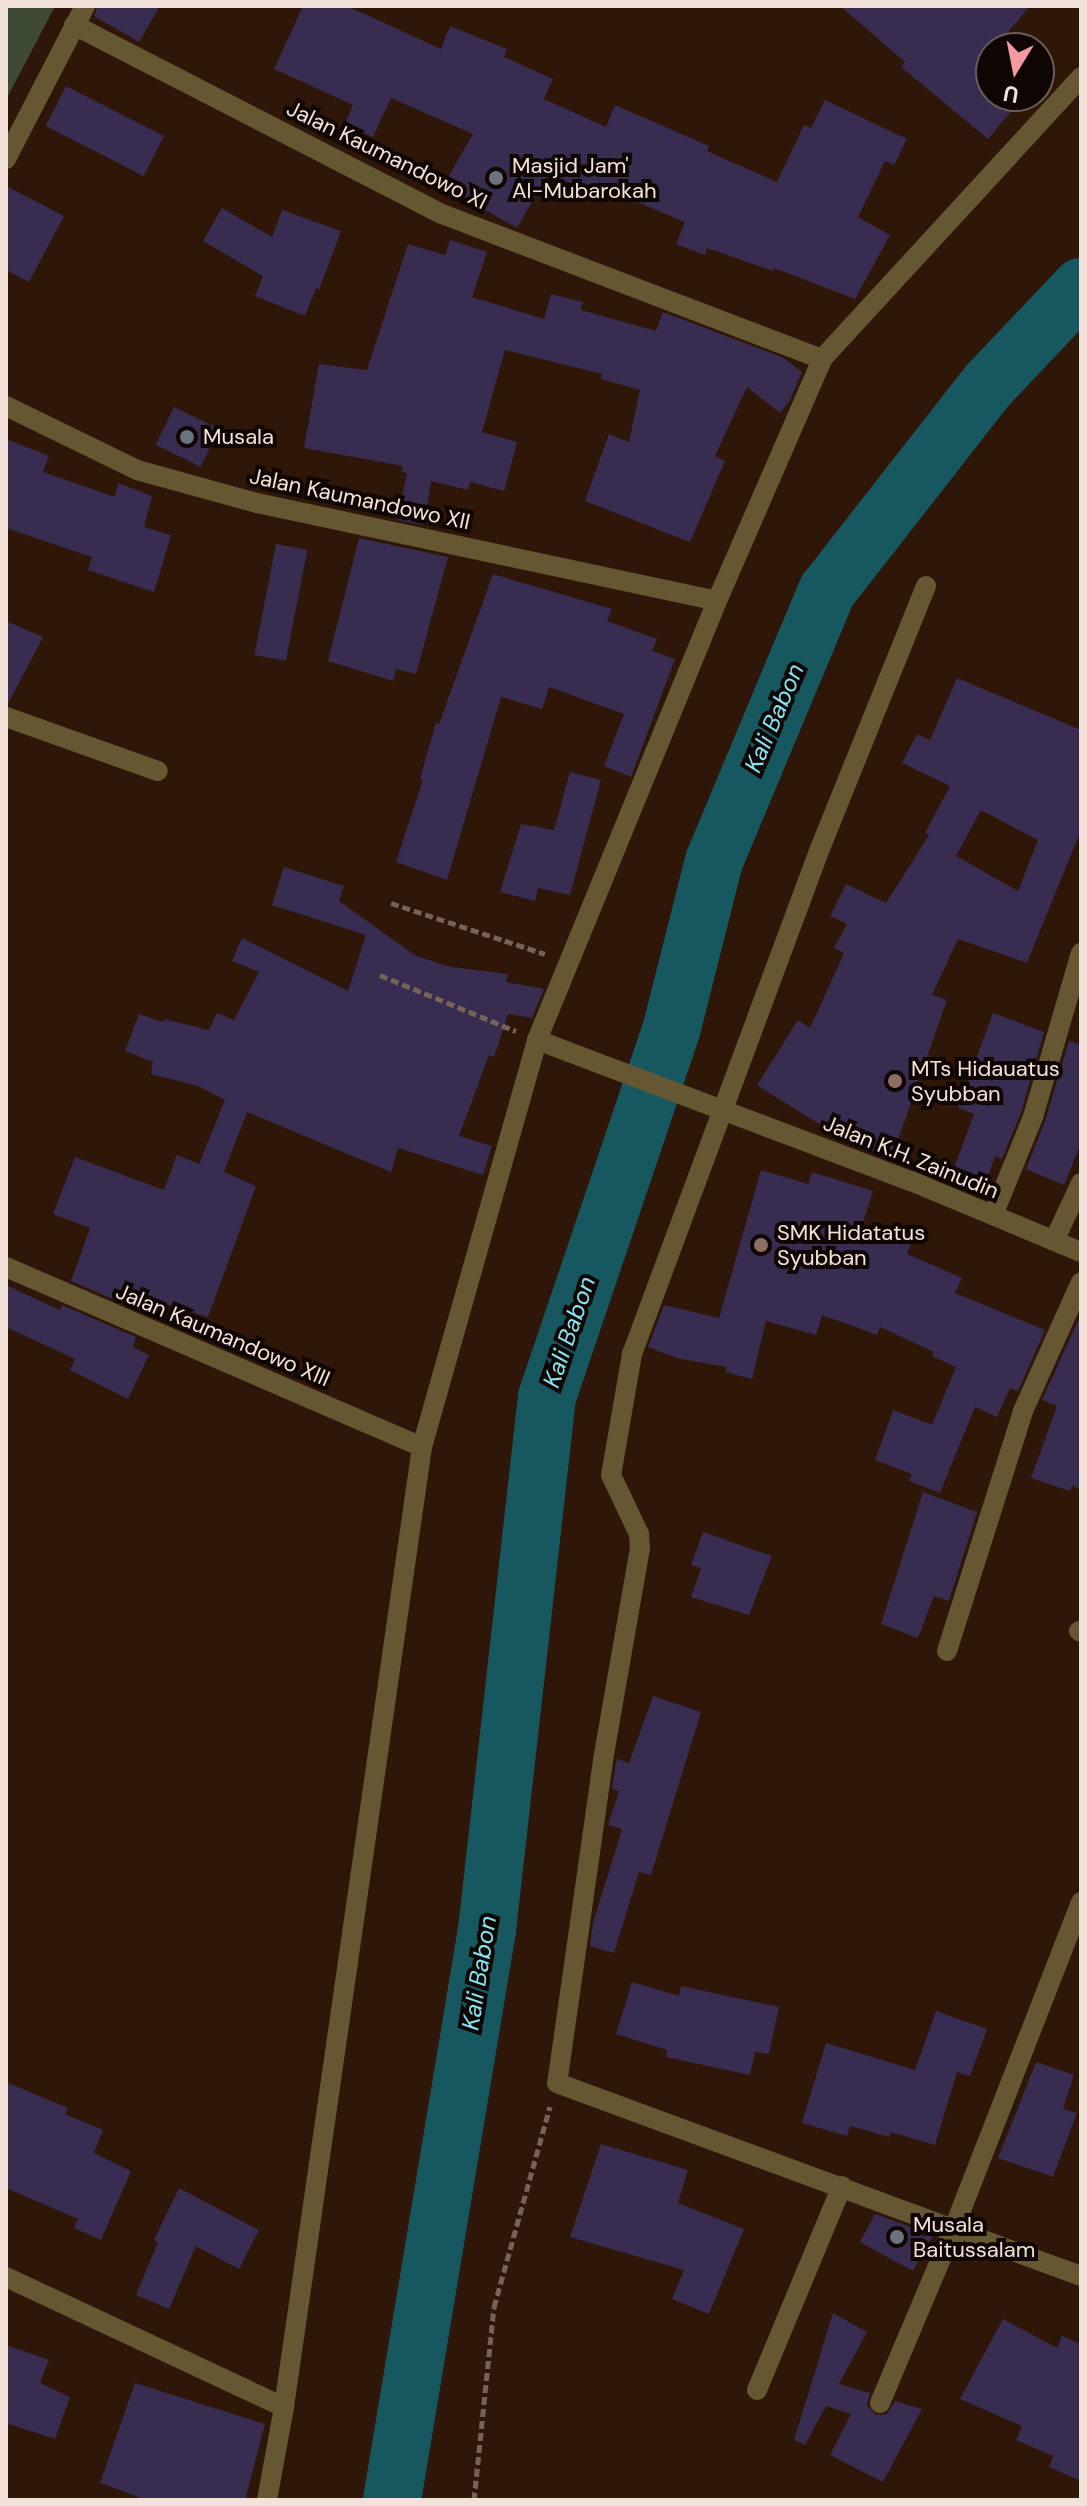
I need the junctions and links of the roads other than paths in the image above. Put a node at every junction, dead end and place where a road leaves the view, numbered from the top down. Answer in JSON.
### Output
{"nodes":[{"id":1,"x":85,"y":6,"type":"edge"},
{"id":2,"x":74,"y":25,"type":"junction"},
{"id":3,"x":1081,"y":77,"type":"edge"},
{"id":4,"x":6,"y":159,"type":"edge"},
{"id":5,"x":822,"y":359,"type":"junction"},
{"id":6,"x":6,"y":406,"type":"edge"},
{"id":7,"x":926,"y":586,"type":"dead end"},
{"id":8,"x":717,"y":601,"type":"junction"},
{"id":9,"x":6,"y":717,"type":"edge"},
{"id":10,"x":158,"y":771,"type":"dead end"},
{"id":11,"x":1081,"y":953,"type":"edge"},
{"id":12,"x":542,"y":1042,"type":"junction"},
{"id":13,"x":723,"y":1109,"type":"junction"},
{"id":14,"x":1081,"y":1183,"type":"edge"},
{"id":15,"x":993,"y":1215,"type":"junction"},
{"id":16,"x":1054,"y":1241,"type":"junction"},
{"id":17,"x":1081,"y":1252,"type":"edge"},
{"id":18,"x":6,"y":1267,"type":"edge"},
{"id":19,"x":1081,"y":1282,"type":"edge"},
{"id":20,"x":422,"y":1447,"type":"junction"},
{"id":21,"x":947,"y":1651,"type":"dead end"},
{"id":22,"x":1081,"y":1902,"type":"edge"},
{"id":23,"x":1076,"y":1925,"type":"edge"},
{"id":24,"x":842,"y":2186,"type":"junction"},
{"id":25,"x":954,"y":2228,"type":"junction"},
{"id":26,"x":1081,"y":2276,"type":"edge"},
{"id":27,"x":6,"y":2277,"type":"edge"},
{"id":28,"x":757,"y":2390,"type":"dead end"},
{"id":29,"x":880,"y":2403,"type":"dead end"},
{"id":30,"x":284,"y":2407,"type":"junction"},
{"id":31,"x":267,"y":2500,"type":"edge"}],
"edges":[{"from":1,"to":2,"type":"street"},
{"from":2,"to":4,"type":"street"},
{"from":2,"to":5,"type":"street","name":"Jalan Kaumandowo XI"},
{"from":3,"to":5,"type":"street"},
{"from":5,"to":8,"type":"street"},
{"from":6,"to":8,"type":"street","name":"Jalan Kaumandowo XII"},
{"from":7,"to":13,"type":"street"},
{"from":8,"to":12,"type":"street"},
{"from":9,"to":10,"type":"street"},
{"from":11,"to":15,"type":"street"},
{"from":12,"to":13,"type":"street","name":"Jalan K.H. Zainudin"},
{"from":12,"to":20,"type":"street"},
{"from":13,"to":15,"type":"street","name":"Jalan K.H. Zainudin"},
{"from":13,"to":24,"type":"street"},
{"from":14,"to":16,"type":"street"},
{"from":15,"to":16,"type":"street","name":"Jalan K.H. Zainudin"},
{"from":16,"to":17,"type":"street","name":"Jalan K.H. Zainudin"},
{"from":18,"to":20,"type":"street","name":"Jalan Kaumandowo XIII"},
{"from":19,"to":21,"type":"street"},
{"from":20,"to":30,"type":"street"},
{"from":22,"to":23,"type":"street"},
{"from":23,"to":25,"type":"street"},
{"from":24,"to":25,"type":"street"},
{"from":24,"to":28,"type":"street"},
{"from":25,"to":26,"type":"street"},
{"from":25,"to":29,"type":"street"},
{"from":27,"to":30,"type":"street"},
{"from":30,"to":31,"type":"street"}]}
